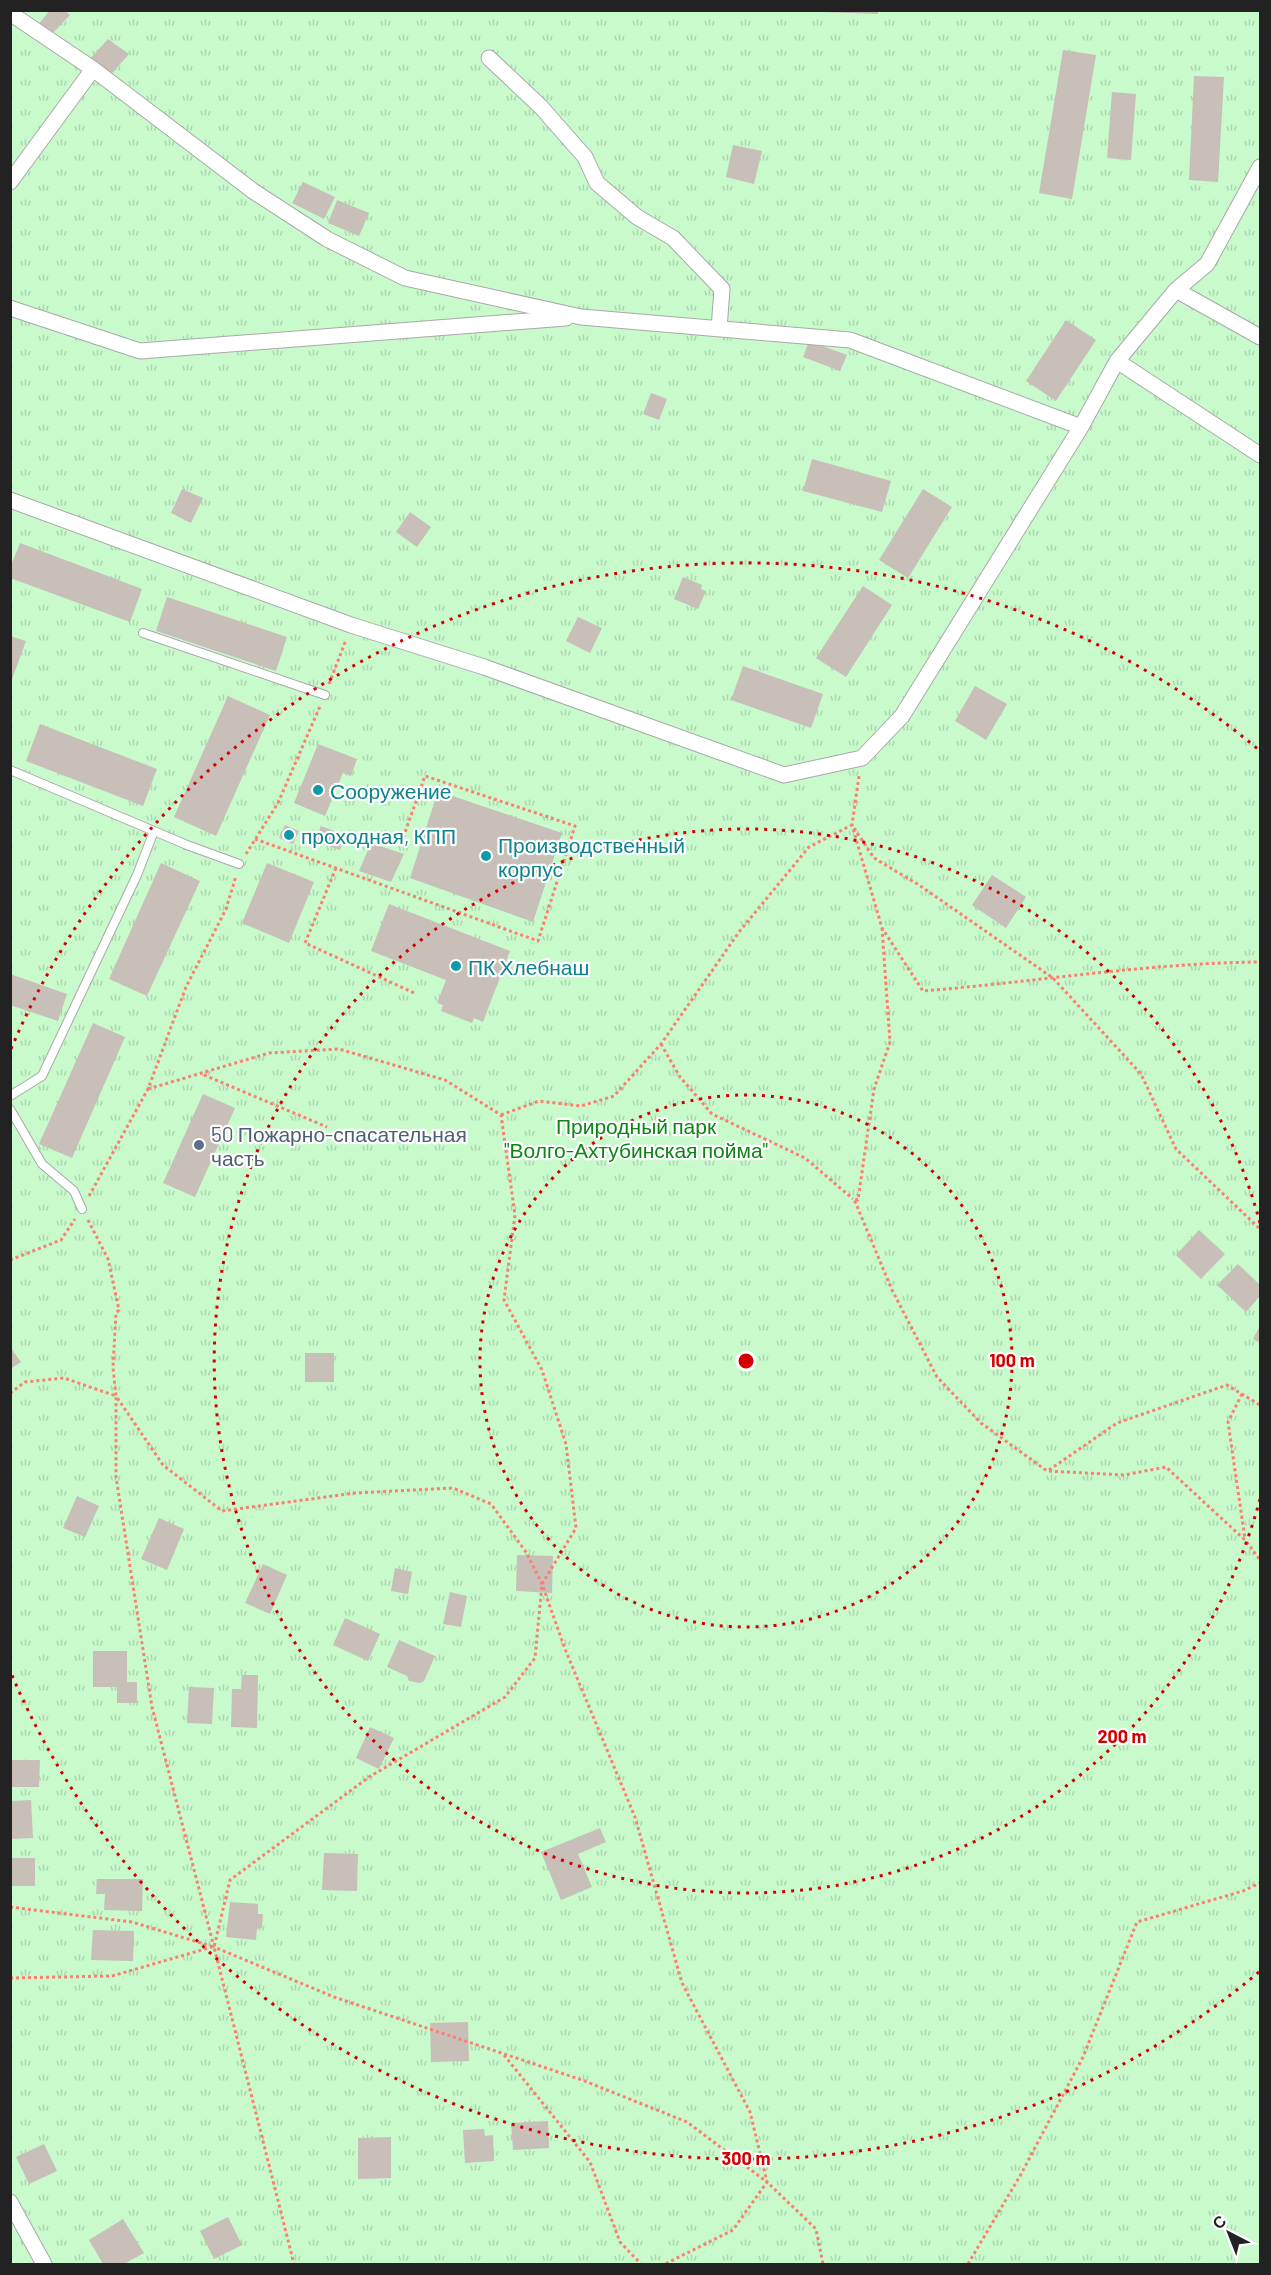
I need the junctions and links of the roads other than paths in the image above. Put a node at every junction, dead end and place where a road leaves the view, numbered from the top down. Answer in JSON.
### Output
{"nodes":[{"id":1,"x":15,"y":13,"type":"edge"},
{"id":2,"x":489,"y":58,"type":"dead end"},
{"id":3,"x":93,"y":69,"type":"junction"},
{"id":4,"x":1260,"y":167,"type":"edge"},
{"id":5,"x":10,"y":182,"type":"edge"},
{"id":6,"x":1176,"y":290,"type":"junction"},
{"id":7,"x":10,"y":308,"type":"edge"},
{"id":8,"x":581,"y":317,"type":"junction"},
{"id":9,"x":719,"y":329,"type":"junction"},
{"id":10,"x":1260,"y":337,"type":"edge"},
{"id":11,"x":1117,"y":361,"type":"junction"},
{"id":12,"x":1081,"y":427,"type":"junction"},
{"id":13,"x":1260,"y":455,"type":"edge"},
{"id":14,"x":10,"y":500,"type":"edge"},
{"id":15,"x":142,"y":633,"type":"dead end"},
{"id":16,"x":324,"y":695,"type":"road end"},
{"id":17,"x":10,"y":770,"type":"edge"},
{"id":18,"x":154,"y":831,"type":"junction"},
{"id":19,"x":239,"y":864,"type":"road end"},
{"id":20,"x":10,"y":1096,"type":"edge"},
{"id":21,"x":10,"y":1108,"type":"edge"},
{"id":22,"x":82,"y":1209,"type":"road end"},
{"id":23,"x":10,"y":2202,"type":"edge"},
{"id":24,"x":44,"y":2265,"type":"edge"}],
"edges":[{"from":1,"to":3,"type":"street"},
{"from":2,"to":9,"type":"street"},
{"from":3,"to":5,"type":"street"},
{"from":3,"to":8,"type":"street"},
{"from":4,"to":6,"type":"street"},
{"from":6,"to":10,"type":"street"},
{"from":6,"to":11,"type":"street"},
{"from":7,"to":8,"type":"street"},
{"from":8,"to":9,"type":"street"},
{"from":9,"to":12,"type":"street"},
{"from":11,"to":12,"type":"street"},
{"from":11,"to":13,"type":"street"},
{"from":12,"to":14,"type":"street"},
{"from":15,"to":16,"type":"lane"},
{"from":17,"to":18,"type":"lane"},
{"from":18,"to":19,"type":"lane"},
{"from":18,"to":20,"type":"lane"},
{"from":21,"to":22,"type":"lane"},
{"from":23,"to":24,"type":"street"}]}
